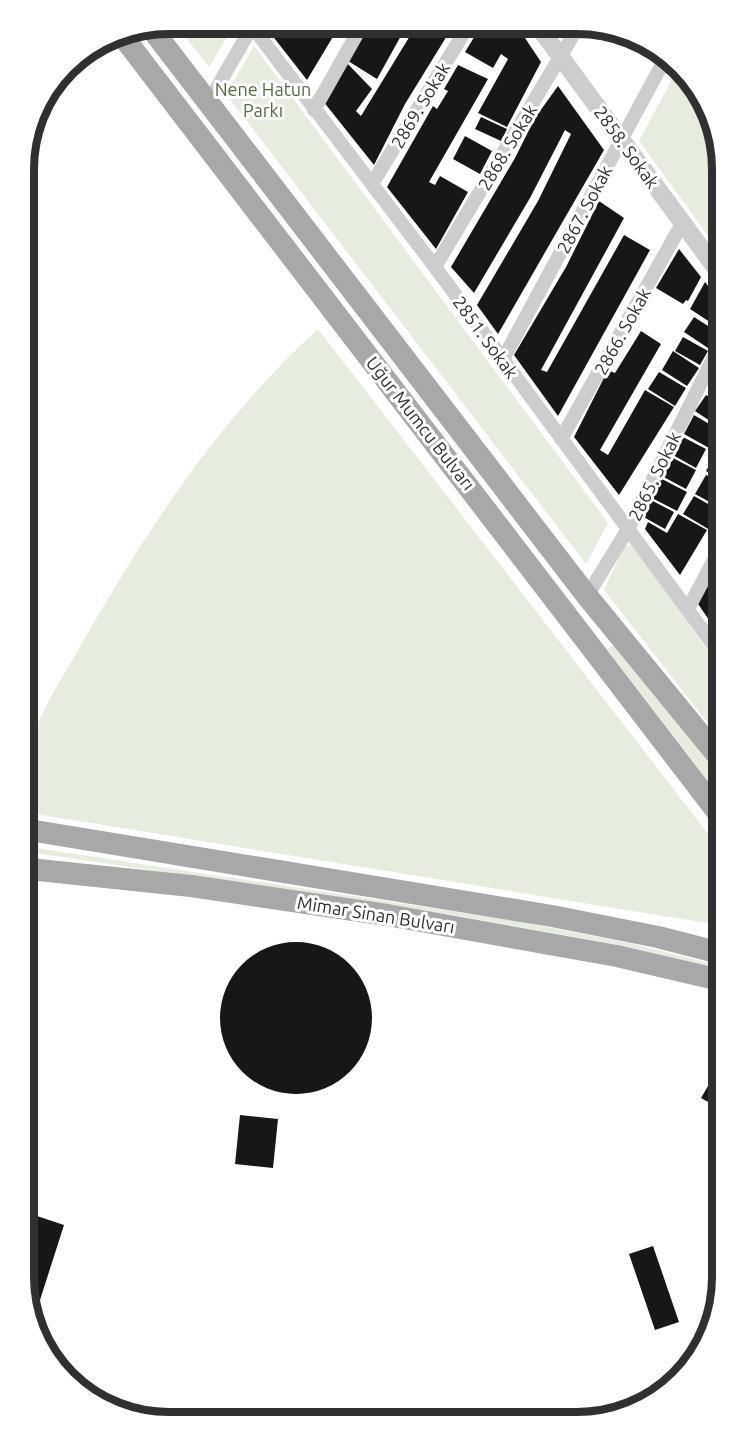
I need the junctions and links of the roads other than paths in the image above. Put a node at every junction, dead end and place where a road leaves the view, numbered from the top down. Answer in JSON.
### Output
{"nodes":[{"id":1,"x":463,"y":34,"type":"edge"},
{"id":2,"x":544,"y":34,"type":"edge"},
{"id":3,"x":574,"y":34,"type":"edge"},
{"id":4,"x":157,"y":35,"type":"edge"},
{"id":5,"x":246,"y":35,"type":"edge"},
{"id":6,"x":259,"y":35,"type":"edge"},
{"id":7,"x":357,"y":35,"type":"edge"},
{"id":8,"x":127,"y":42,"type":"edge"},
{"id":9,"x":561,"y":57,"type":"junction"},
{"id":10,"x":661,"y":65,"type":"edge"},
{"id":11,"x":208,"y":102,"type":"junction"},
{"id":12,"x":314,"y":110,"type":"junction"},
{"id":13,"x":621,"y":139,"type":"junction"},
{"id":14,"x":372,"y":184,"type":"junction"},
{"id":15,"x":683,"y":222,"type":"junction"},
{"id":16,"x":712,"y":263,"type":"edge"},
{"id":17,"x":435,"y":267,"type":"junction"},
{"id":18,"x":712,"y":360,"type":"edge"},
{"id":19,"x":502,"y":361,"type":"junction"},
{"id":20,"x":561,"y":439,"type":"junction"},
{"id":21,"x":628,"y":529,"type":"junction"},
{"id":22,"x":712,"y":564,"type":"edge"},
{"id":23,"x":587,"y":596,"type":"junction"},
{"id":24,"x":688,"y":609,"type":"junction"},
{"id":25,"x":712,"y":642,"type":"edge"},
{"id":26,"x":711,"y":748,"type":"edge"},
{"id":27,"x":711,"y":804,"type":"edge"},
{"id":28,"x":34,"y":832,"type":"edge"},
{"id":29,"x":34,"y":870,"type":"edge"},
{"id":30,"x":711,"y":951,"type":"edge"},
{"id":31,"x":711,"y":978,"type":"edge"}],
"edges":[{"from":1,"to":14,"type":"street","name":"2869. Sokak"},
{"from":2,"to":9,"type":"street","name":"2858. Sokak"},
{"from":3,"to":9,"type":"street","name":"2868. Sokak"},
{"from":4,"to":11,"type":"main road","name":"Uğur Mumcu Bulvarı"},
{"from":5,"to":11,"type":"street"},
{"from":6,"to":12,"type":"street","name":"2851. Sokak"},
{"from":7,"to":12,"type":"street"},
{"from":8,"to":27,"type":"main road","name":"Uğur Mumcu Bulvarı"},
{"from":9,"to":13,"type":"street","name":"2858. Sokak"},
{"from":9,"to":17,"type":"street","name":"2868. Sokak"},
{"from":10,"to":13,"type":"street","name":"2867. Sokak"},
{"from":11,"to":23,"type":"main road","name":"Uğur Mumcu Bulvarı"},
{"from":12,"to":14,"type":"street","name":"2851. Sokak"},
{"from":13,"to":15,"type":"street","name":"2858. Sokak"},
{"from":13,"to":19,"type":"street","name":"2867. Sokak"},
{"from":14,"to":17,"type":"street","name":"2851. Sokak"},
{"from":15,"to":16,"type":"street","name":"2858. Sokak"},
{"from":15,"to":20,"type":"street","name":"2866. Sokak"},
{"from":17,"to":19,"type":"street","name":"2851. Sokak"},
{"from":18,"to":21,"type":"street","name":"2865. Sokak"},
{"from":19,"to":20,"type":"street","name":"2851. Sokak"},
{"from":20,"to":21,"type":"street","name":"2851. Sokak"},
{"from":21,"to":23,"type":"street","name":"2865. Sokak"},
{"from":21,"to":24,"type":"street","name":"2851. Sokak"},
{"from":22,"to":24,"type":"street"},
{"from":23,"to":26,"type":"main road","name":"Uğur Mumcu Bulvarı"},
{"from":24,"to":25,"type":"street","name":"2851. Sokak"},
{"from":28,"to":30,"type":"main road"},
{"from":29,"to":31,"type":"main road","name":"Mimar Sinan Bulvarı"}]}
